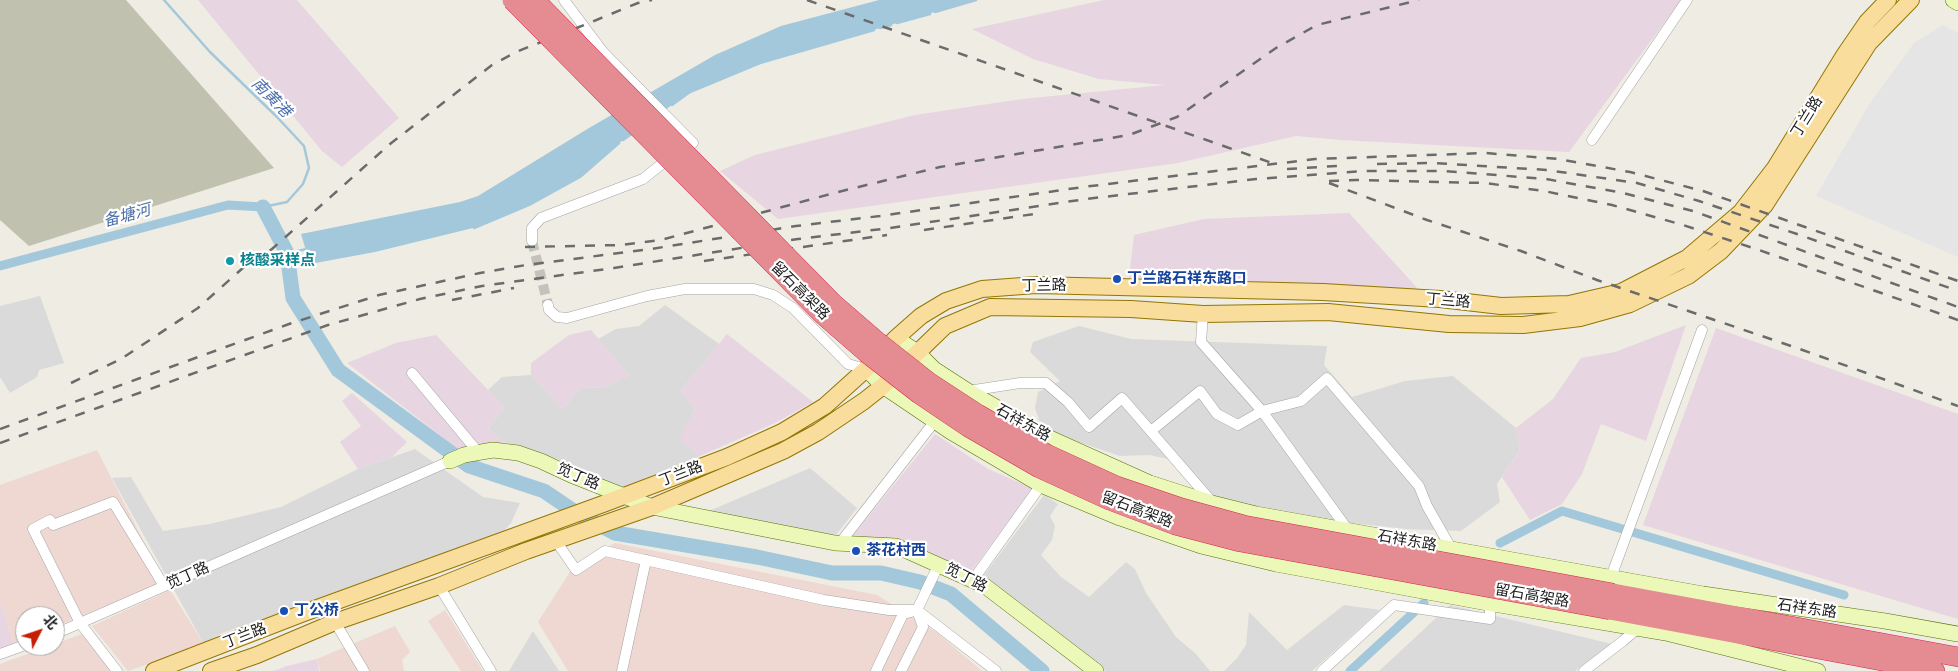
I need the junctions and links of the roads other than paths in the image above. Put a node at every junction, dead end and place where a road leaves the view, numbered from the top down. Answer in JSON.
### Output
{"nodes":[{"id":1,"x":500,"y":0,"type":"edge"},
{"id":2,"x":512,"y":0,"type":"edge"},
{"id":3,"x":535,"y":0,"type":"edge"},
{"id":4,"x":545,"y":0,"type":"edge"},
{"id":5,"x":564,"y":0,"type":"edge"},
{"id":6,"x":1687,"y":0,"type":"edge"},
{"id":7,"x":1888,"y":0,"type":"edge"},
{"id":8,"x":1911,"y":0,"type":"edge"},
{"id":9,"x":1953,"y":0,"type":"edge"},
{"id":10,"x":1958,"y":3,"type":"edge"},
{"id":11,"x":594,"y":73,"type":"junction"},
{"id":12,"x":1592,"y":140,"type":"dead end"},
{"id":13,"x":532,"y":241,"type":"tunnel mouth"},
{"id":14,"x":548,"y":304,"type":"tunnel mouth"},
{"id":15,"x":1203,"y":314,"type":"junction"},
{"id":16,"x":1702,"y":330,"type":"dead end"},
{"id":17,"x":896,"y":338,"type":"junction"},
{"id":18,"x":917,"y":352,"type":"junction"},
{"id":19,"x":866,"y":369,"type":"junction"},
{"id":20,"x":412,"y":373,"type":"dead end"},
{"id":21,"x":883,"y":386,"type":"junction"},
{"id":22,"x":968,"y":391,"type":"junction"},
{"id":23,"x":1262,"y":411,"type":"junction"},
{"id":24,"x":935,"y":421,"type":"junction"},
{"id":25,"x":1151,"y":432,"type":"junction"},
{"id":26,"x":464,"y":456,"type":"junction"},
{"id":27,"x":1041,"y":485,"type":"junction"},
{"id":28,"x":623,"y":496,"type":"junction"},
{"id":29,"x":1212,"y":503,"type":"junction"},
{"id":30,"x":652,"y":507,"type":"junction"},
{"id":31,"x":1348,"y":530,"type":"junction"},
{"id":32,"x":556,"y":541,"type":"junction"},
{"id":33,"x":840,"y":543,"type":"junction"},
{"id":34,"x":1451,"y":548,"type":"junction"},
{"id":35,"x":646,"y":560,"type":"junction"},
{"id":36,"x":936,"y":568,"type":"junction"},
{"id":37,"x":973,"y":580,"type":"junction"},
{"id":38,"x":164,"y":586,"type":"junction"},
{"id":39,"x":439,"y":586,"type":"junction"},
{"id":40,"x":1611,"y":593,"type":"junction"},
{"id":41,"x":1490,"y":603,"type":"junction"},
{"id":42,"x":917,"y":610,"type":"junction"},
{"id":43,"x":1767,"y":620,"type":"junction"},
{"id":44,"x":335,"y":622,"type":"junction"},
{"id":45,"x":80,"y":623,"type":"junction"},
{"id":46,"x":1638,"y":628,"type":"junction"},
{"id":47,"x":65,"y":630,"type":"edge"},
{"id":48,"x":1958,"y":634,"type":"edge"},
{"id":49,"x":1772,"y":642,"type":"junction"},
{"id":50,"x":1958,"y":647,"type":"edge"},
{"id":51,"x":15,"y":649,"type":"edge"},
{"id":52,"x":0,"y":654,"type":"edge"},
{"id":53,"x":1958,"y":657,"type":"edge"},
{"id":54,"x":118,"y":671,"type":"edge"},
{"id":55,"x":154,"y":671,"type":"edge"},
{"id":56,"x":211,"y":671,"type":"edge"},
{"id":57,"x":364,"y":671,"type":"edge"},
{"id":58,"x":491,"y":671,"type":"edge"},
{"id":59,"x":622,"y":671,"type":"edge"},
{"id":60,"x":876,"y":671,"type":"edge"},
{"id":61,"x":901,"y":671,"type":"edge"},
{"id":62,"x":996,"y":671,"type":"edge"},
{"id":63,"x":1096,"y":671,"type":"edge"},
{"id":64,"x":1322,"y":671,"type":"edge"},
{"id":65,"x":1584,"y":671,"type":"edge"},
{"id":66,"x":1818,"y":671,"type":"edge"},
{"id":67,"x":1861,"y":671,"type":"edge"},
{"id":68,"x":1935,"y":671,"type":"edge"}],
"edges":[{"from":1,"to":11,"type":"highway","bridge":true},
{"from":2,"to":11,"type":"highway","name":"留石高架路","bridge":true},
{"from":3,"to":11,"type":"highway","name":"留石高架路","bridge":true},
{"from":4,"to":11,"type":"highway","bridge":true},
{"from":5,"to":13,"type":"street"},
{"from":6,"to":12,"type":"street"},
{"from":7,"to":17,"type":"main road","name":"丁兰路"},
{"from":8,"to":15,"type":"main road","name":"丁兰路"},
{"from":9,"to":10,"type":"main road"},
{"from":11,"to":40,"type":"highway","name":"留石高架路","bridge":true},
{"from":14,"to":19,"type":"street"},
{"from":15,"to":18,"type":"main road","name":"丁兰路"},
{"from":15,"to":23,"type":"street"},
{"from":16,"to":40,"type":"street"},
{"from":17,"to":18,"type":"main road","name":"石祥东路"},
{"from":17,"to":19,"type":"main road","name":"丁兰路"},
{"from":18,"to":21,"type":"main road","name":"丁兰路"},
{"from":18,"to":22,"type":"main road","name":"石祥东路"},
{"from":19,"to":21,"type":"main road"},
{"from":19,"to":28,"type":"main road","name":"丁兰路"},
{"from":20,"to":26,"type":"street"},
{"from":21,"to":24,"type":"main road"},
{"from":21,"to":30,"type":"main road","name":"丁兰路"},
{"from":22,"to":25,"type":"street"},
{"from":22,"to":29,"type":"main road","name":"石祥东路"},
{"from":23,"to":25,"type":"street"},
{"from":23,"to":31,"type":"street"},
{"from":23,"to":34,"type":"street"},
{"from":24,"to":27,"type":"main road"},
{"from":24,"to":33,"type":"street"},
{"from":25,"to":29,"type":"street"},
{"from":26,"to":28,"type":"main road","name":"笕丁路"},
{"from":26,"to":38,"type":"street","name":"笕丁路"},
{"from":27,"to":37,"type":"street"},
{"from":27,"to":41,"type":"main road"},
{"from":28,"to":30,"type":"main road","name":"笕丁路"},
{"from":28,"to":55,"type":"main road","name":"丁兰路"},
{"from":29,"to":31,"type":"main road","name":"石祥东路"},
{"from":30,"to":32,"type":"main road","name":"丁兰路"},
{"from":30,"to":33,"type":"main road","name":"笕丁路"},
{"from":31,"to":34,"type":"main road","name":"石祥东路"},
{"from":32,"to":35,"type":"street"},
{"from":32,"to":39,"type":"main road","name":"丁兰路"},
{"from":33,"to":36,"type":"main road","name":"笕丁路"},
{"from":34,"to":40,"type":"main road","name":"石祥东路"},
{"from":35,"to":42,"type":"street"},
{"from":35,"to":59,"type":"street"},
{"from":36,"to":37,"type":"main road","name":"笕丁路"},
{"from":36,"to":42,"type":"street"},
{"from":37,"to":63,"type":"main road","name":"笕丁路"},
{"from":38,"to":45,"type":"street","name":"笕丁路"},
{"from":38,"to":45,"type":"street"},
{"from":39,"to":44,"type":"main road","name":"丁兰路"},
{"from":39,"to":58,"type":"street"},
{"from":40,"to":43,"type":"highway","name":"留石高架路"},
{"from":40,"to":48,"type":"main road","name":"石祥东路"},
{"from":40,"to":49,"type":"highway","name":"留石高架路"},
{"from":41,"to":46,"type":"main road"},
{"from":41,"to":64,"type":"street"},
{"from":42,"to":60,"type":"street"},
{"from":42,"to":61,"type":"street"},
{"from":42,"to":62,"type":"street"},
{"from":43,"to":50,"type":"highway"},
{"from":43,"to":53,"type":"highway","name":"留石高架路"},
{"from":44,"to":56,"type":"main road","name":"丁兰路"},
{"from":44,"to":57,"type":"street"},
{"from":45,"to":47,"type":"street","name":"笕丁路"},
{"from":45,"to":54,"type":"street"},
{"from":46,"to":65,"type":"street"},
{"from":46,"to":66,"type":"main road"},
{"from":49,"to":67,"type":"highway"},
{"from":49,"to":68,"type":"highway","name":"留石高架路"},
{"from":51,"to":52,"type":"street"}]}
